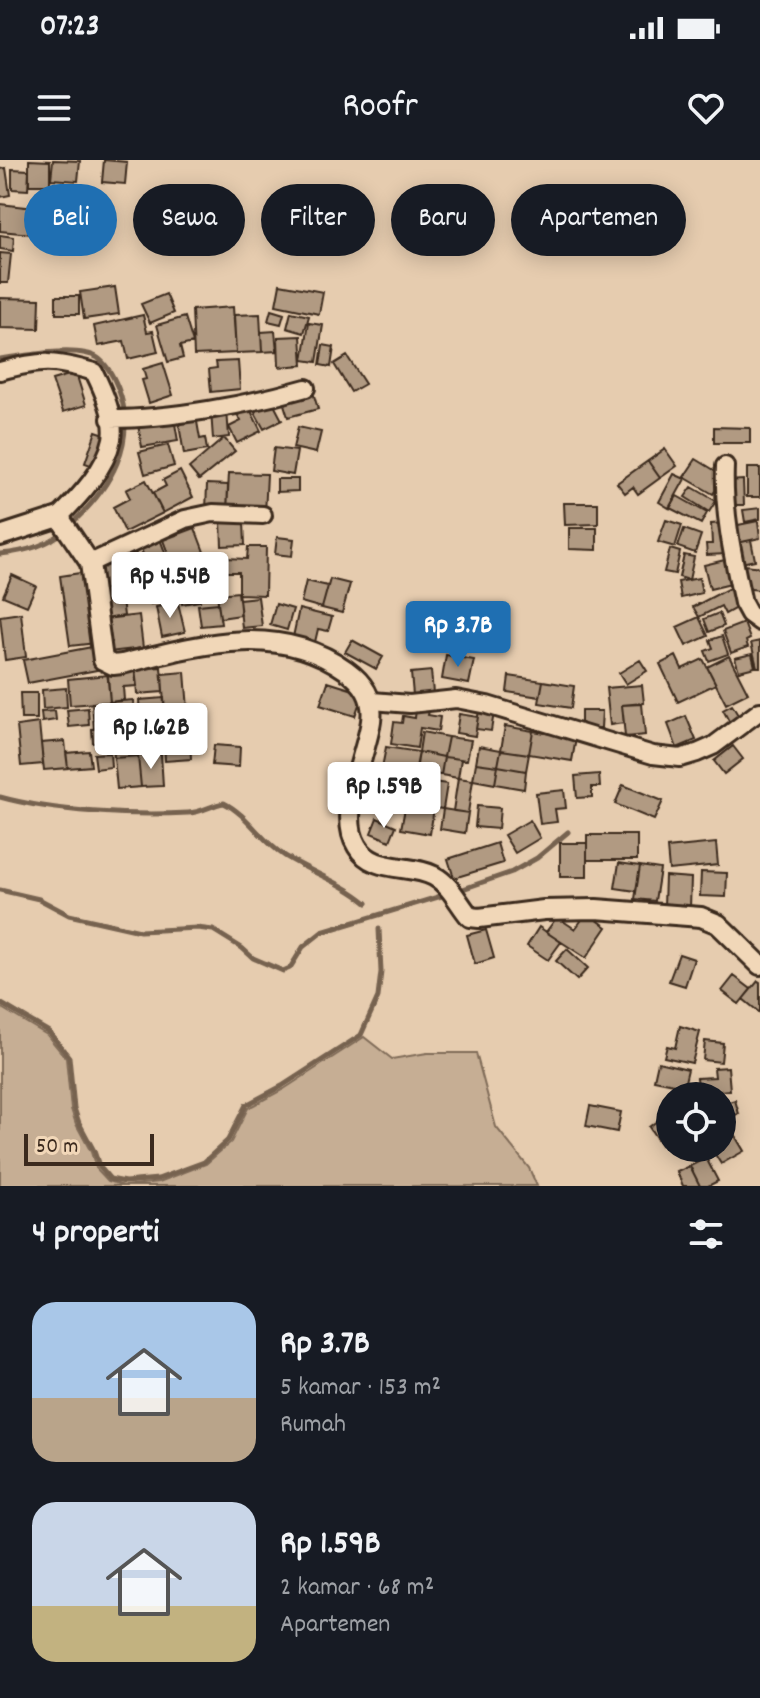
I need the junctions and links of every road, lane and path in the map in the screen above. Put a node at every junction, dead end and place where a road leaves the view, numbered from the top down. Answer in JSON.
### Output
{"nodes":[{"id":1,"x":0,"y":371,"type":"edge"},
{"id":2,"x":306,"y":388,"type":"dead end"},
{"id":3,"x":113,"y":419,"type":"junction"},
{"id":4,"x":725,"y":466,"type":"dead end"},
{"id":5,"x":263,"y":515,"type":"dead end"},
{"id":6,"x":61,"y":521,"type":"junction"},
{"id":7,"x":0,"y":536,"type":"edge"},
{"id":8,"x":90,"y":563,"type":"junction"},
{"id":9,"x":760,"y":622,"type":"edge"},
{"id":10,"x":372,"y":701,"type":"junction"},
{"id":11,"x":760,"y":711,"type":"edge"},
{"id":12,"x":758,"y":959,"type":"edge"}],
"edges":[{"from":1,"to":3,"type":"street"},
{"from":2,"to":3,"type":"street"},
{"from":3,"to":6,"type":"street"},
{"from":4,"to":9,"type":"street"},
{"from":5,"to":8,"type":"street"},
{"from":6,"to":7,"type":"street"},
{"from":6,"to":8,"type":"street"},
{"from":8,"to":10,"type":"street"},
{"from":10,"to":11,"type":"street"},
{"from":10,"to":12,"type":"street"}]}
